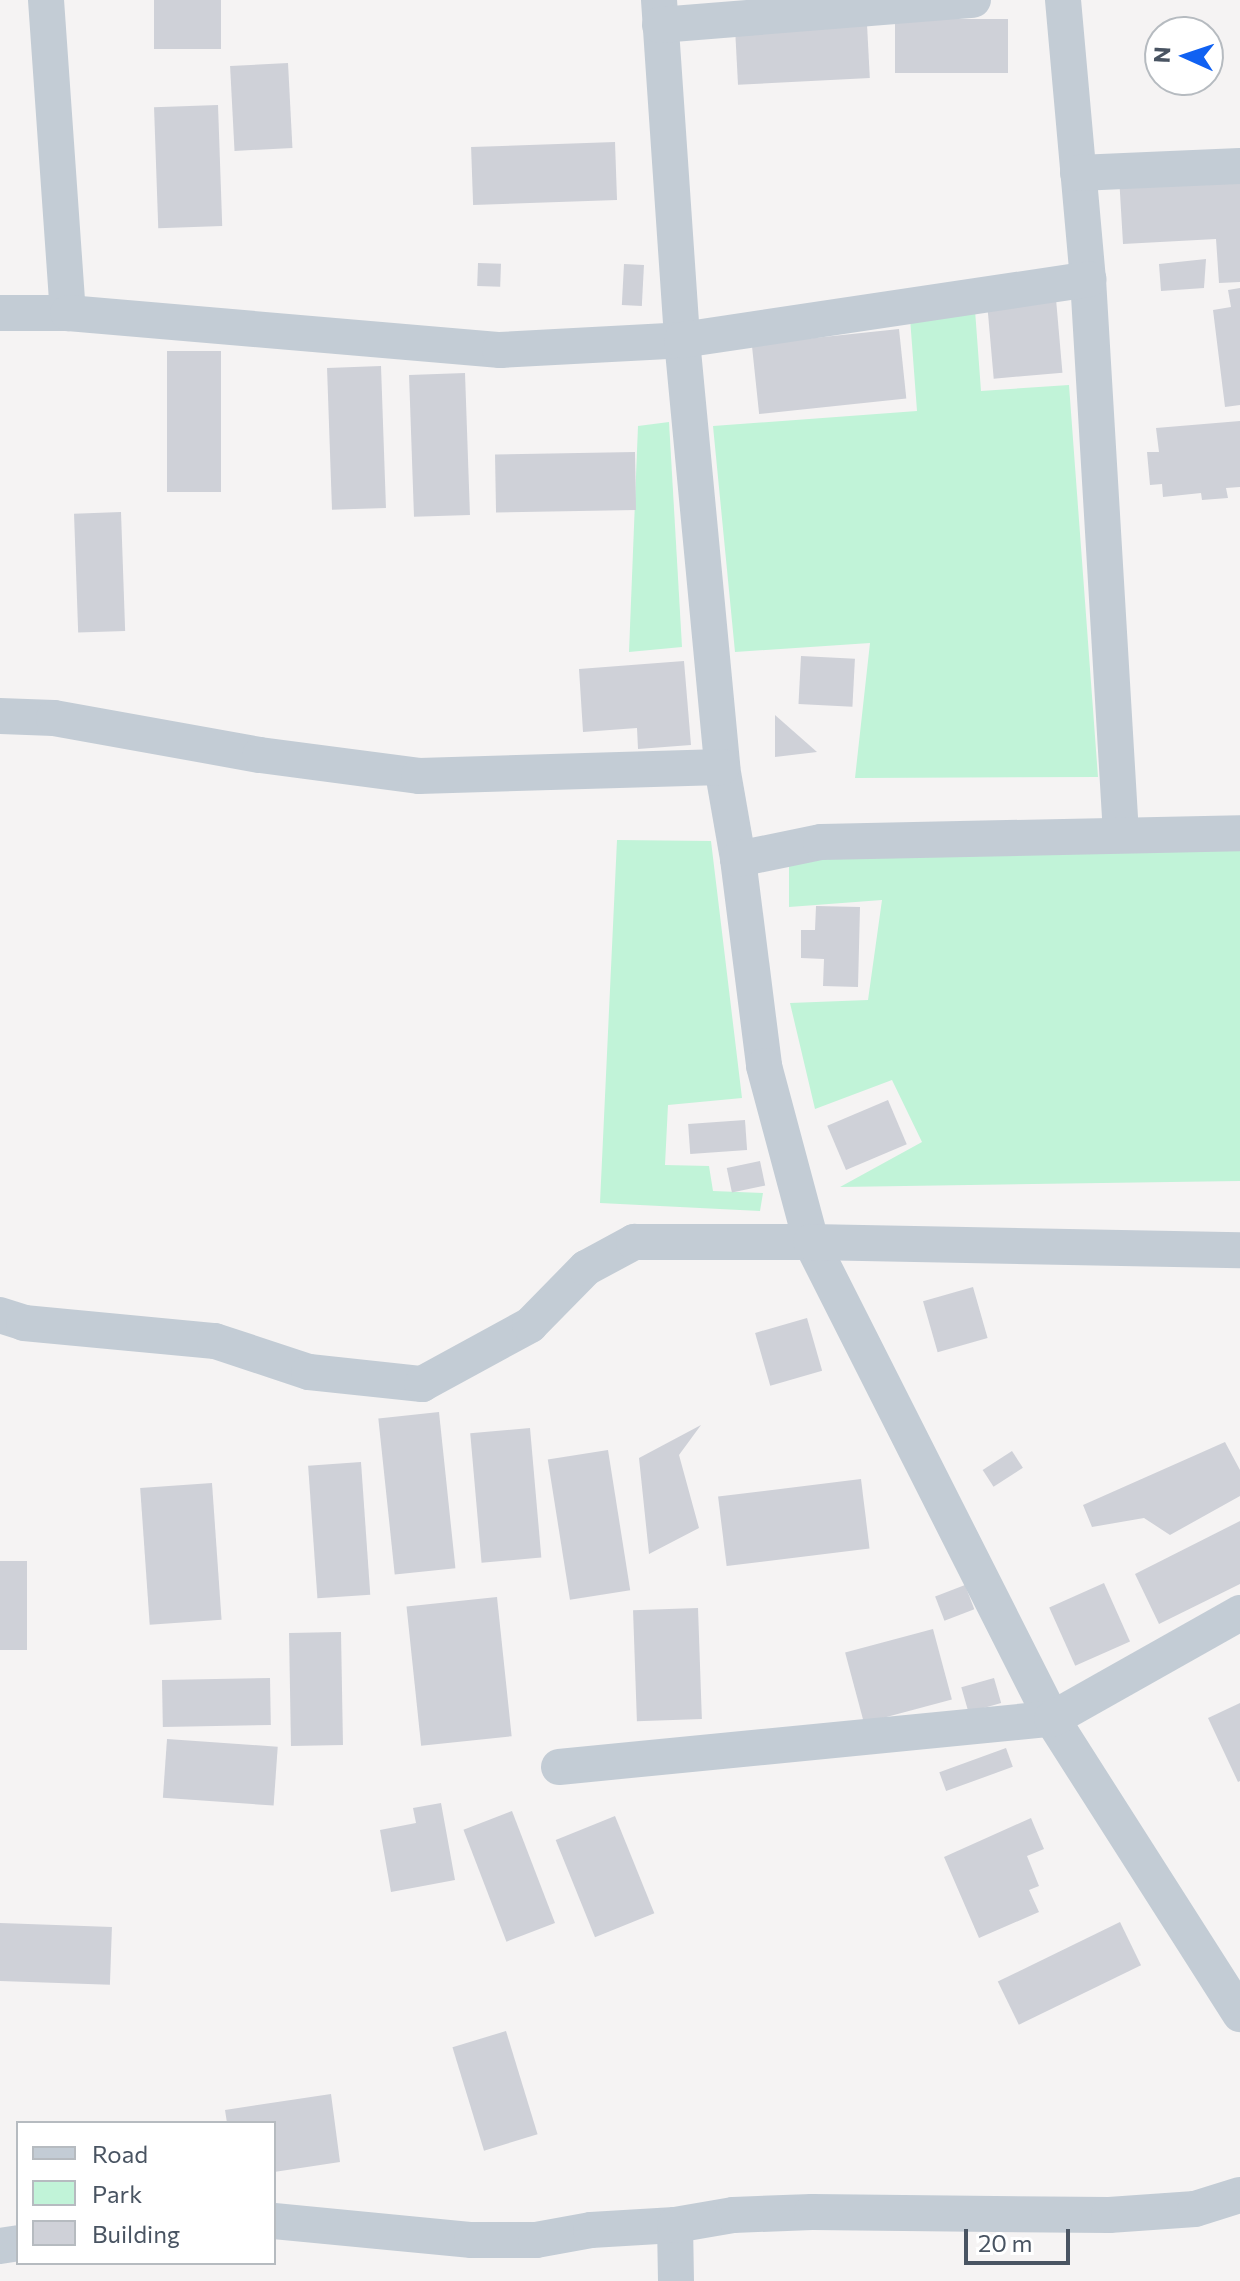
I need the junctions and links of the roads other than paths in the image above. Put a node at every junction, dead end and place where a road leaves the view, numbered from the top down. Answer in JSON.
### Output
{"nodes":[{"id":1,"x":46,"y":0,"type":"edge"},
{"id":2,"x":973,"y":0,"type":"edge"},
{"id":3,"x":1063,"y":0,"type":"edge"},
{"id":4,"x":660,"y":13,"type":"edge"},
{"id":5,"x":1240,"y":166,"type":"edge"},
{"id":6,"x":1078,"y":173,"type":"junction"},
{"id":7,"x":1088,"y":279,"type":"junction"},
{"id":8,"x":0,"y":313,"type":"edge"},
{"id":9,"x":68,"y":313,"type":"junction"},
{"id":10,"x":682,"y":340,"type":"junction"},
{"id":11,"x":0,"y":716,"type":"edge"},
{"id":12,"x":722,"y":767,"type":"junction"},
{"id":13,"x":1240,"y":833,"type":"edge"},
{"id":14,"x":1121,"y":834,"type":"junction"},
{"id":15,"x":738,"y":859,"type":"junction"},
{"id":16,"x":811,"y":1242,"type":"junction"},
{"id":17,"x":1240,"y":1250,"type":"edge"},
{"id":18,"x":0,"y":1315,"type":"edge"},
{"id":19,"x":1240,"y":1613,"type":"edge"},
{"id":20,"x":1052,"y":1719,"type":"junction"},
{"id":21,"x":559,"y":1767,"type":"dead end"},
{"id":22,"x":1240,"y":2014,"type":"edge"},
{"id":23,"x":1240,"y":2195,"type":"edge"},
{"id":24,"x":276,"y":2221,"type":"edge"},
{"id":25,"x":675,"y":2225,"type":"junction"},
{"id":26,"x":676,"y":2281,"type":"edge"}],
"edges":[{"from":1,"to":9,"type":"street"},
{"from":2,"to":4,"type":"street"},
{"from":3,"to":6,"type":"street"},
{"from":4,"to":10,"type":"street"},
{"from":5,"to":6,"type":"street"},
{"from":6,"to":7,"type":"street"},
{"from":7,"to":10,"type":"street"},
{"from":7,"to":14,"type":"street"},
{"from":8,"to":9,"type":"street"},
{"from":9,"to":10,"type":"street"},
{"from":10,"to":12,"type":"street"},
{"from":11,"to":12,"type":"street"},
{"from":12,"to":15,"type":"street"},
{"from":13,"to":14,"type":"street"},
{"from":14,"to":15,"type":"street"},
{"from":15,"to":16,"type":"street"},
{"from":16,"to":17,"type":"street"},
{"from":16,"to":18,"type":"street"},
{"from":16,"to":20,"type":"street"},
{"from":19,"to":20,"type":"street"},
{"from":20,"to":21,"type":"street"},
{"from":20,"to":22,"type":"street"},
{"from":23,"to":25,"type":"street"},
{"from":24,"to":25,"type":"street"},
{"from":25,"to":26,"type":"street"}]}
